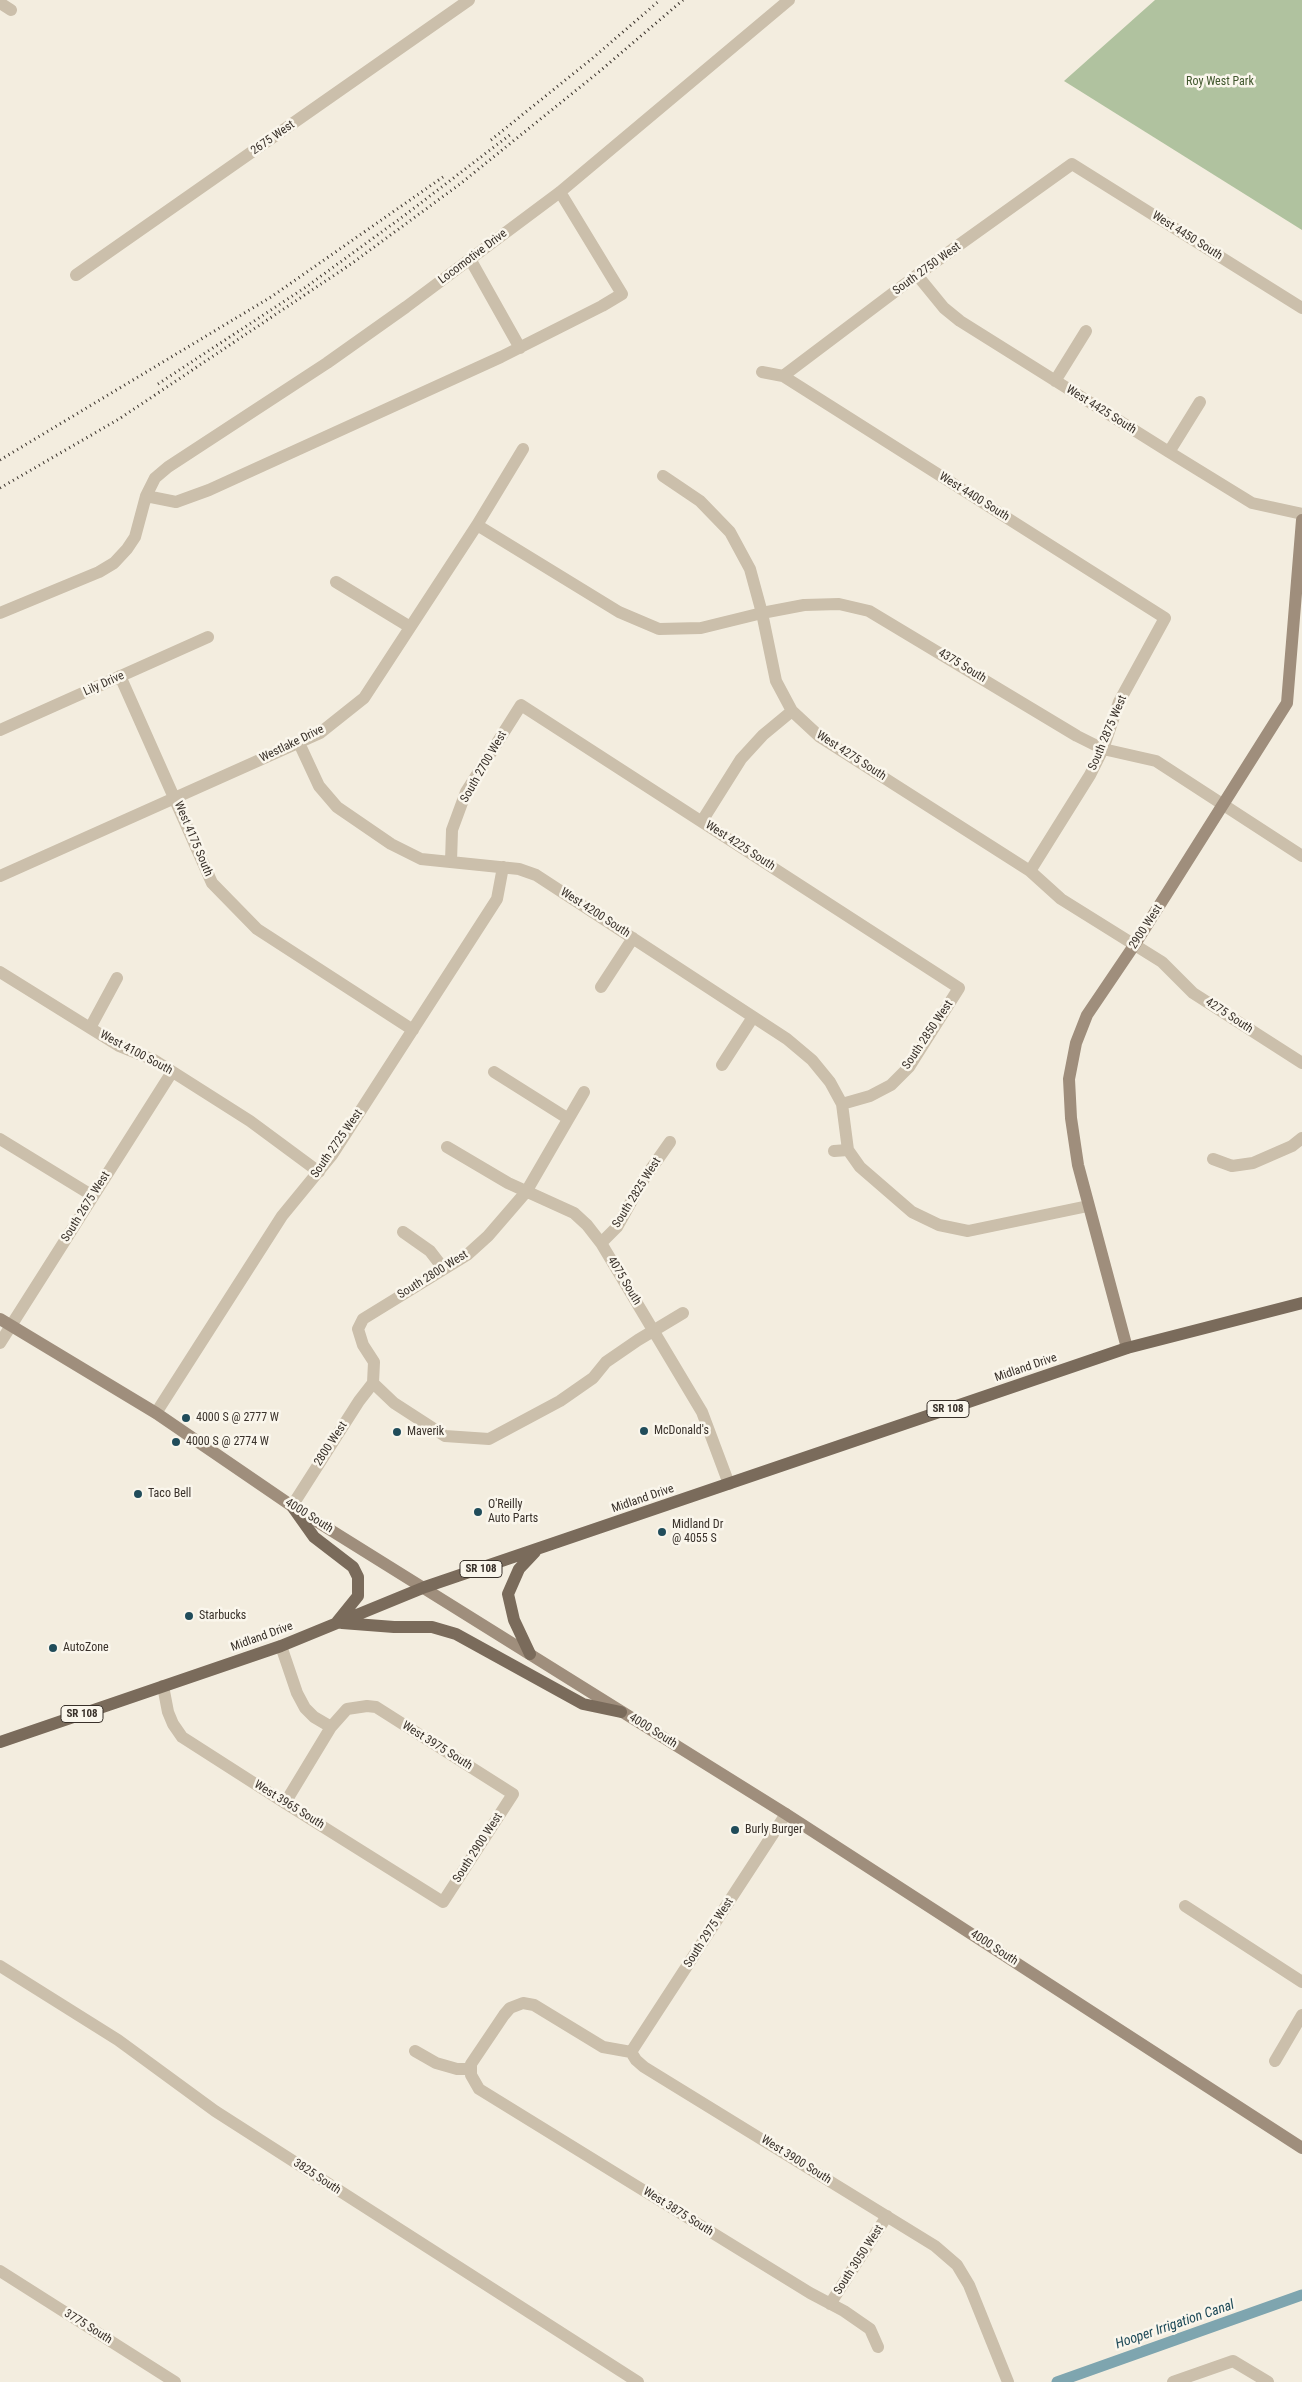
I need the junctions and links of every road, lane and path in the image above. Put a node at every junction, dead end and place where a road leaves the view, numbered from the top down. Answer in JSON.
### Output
{"nodes":[{"id":1,"x":470,"y":0,"type":"edge"},
{"id":2,"x":789,"y":0,"type":"edge"},
{"id":3,"x":1072,"y":164,"type":"joint"},
{"id":4,"x":560,"y":192,"type":"junction"},
{"id":5,"x":470,"y":260,"type":"junction"},
{"id":6,"x":76,"y":275,"type":"dead end"},
{"id":7,"x":917,"y":276,"type":"junction"},
{"id":8,"x":1302,"y":308,"type":"edge"},
{"id":9,"x":1086,"y":331,"type":"dead end"},
{"id":10,"x":520,"y":348,"type":"junction"},
{"id":11,"x":762,"y":372,"type":"dead end"},
{"id":12,"x":783,"y":376,"type":"junction"},
{"id":13,"x":1055,"y":381,"type":"junction"},
{"id":14,"x":1200,"y":402,"type":"dead end"},
{"id":15,"x":523,"y":449,"type":"dead end"},
{"id":16,"x":1169,"y":452,"type":"junction"},
{"id":17,"x":663,"y":476,"type":"dead end"},
{"id":18,"x":146,"y":496,"type":"junction"},
{"id":19,"x":1302,"y":514,"type":"edge"},
{"id":20,"x":1302,"y":520,"type":"edge"},
{"id":21,"x":477,"y":525,"type":"junction"},
{"id":22,"x":336,"y":582,"type":"dead end"},
{"id":23,"x":0,"y":613,"type":"edge"},
{"id":24,"x":762,"y":613,"type":"junction"},
{"id":25,"x":1165,"y":618,"type":"joint"},
{"id":26,"x":410,"y":627,"type":"junction"},
{"id":27,"x":208,"y":637,"type":"dead end"},
{"id":28,"x":120,"y":676,"type":"junction"},
{"id":29,"x":521,"y":705,"type":"joint"},
{"id":30,"x":792,"y":712,"type":"junction"},
{"id":31,"x":0,"y":730,"type":"edge"},
{"id":32,"x":299,"y":743,"type":"junction"},
{"id":33,"x":1103,"y":749,"type":"junction"},
{"id":34,"x":175,"y":798,"type":"junction"},
{"id":35,"x":1223,"y":806,"type":"junction"},
{"id":36,"x":702,"y":821,"type":"junction"},
{"id":37,"x":1302,"y":856,"type":"edge"},
{"id":38,"x":451,"y":862,"type":"junction"},
{"id":39,"x":503,"y":867,"type":"junction"},
{"id":40,"x":1030,"y":871,"type":"junction"},
{"id":41,"x":0,"y":876,"type":"edge"},
{"id":42,"x":633,"y":938,"type":"junction"},
{"id":43,"x":1134,"y":944,"type":"junction"},
{"id":44,"x":1162,"y":962,"type":"joint"},
{"id":45,"x":0,"y":972,"type":"edge"},
{"id":46,"x":117,"y":978,"type":"dead end"},
{"id":47,"x":601,"y":987,"type":"dead end"},
{"id":48,"x":959,"y":988,"type":"joint"},
{"id":49,"x":753,"y":1017,"type":"junction"},
{"id":50,"x":90,"y":1028,"type":"junction"},
{"id":51,"x":413,"y":1030,"type":"junction"},
{"id":52,"x":1302,"y":1063,"type":"edge"},
{"id":53,"x":722,"y":1065,"type":"dead end"},
{"id":54,"x":172,"y":1072,"type":"junction"},
{"id":55,"x":494,"y":1072,"type":"dead end"},
{"id":56,"x":584,"y":1092,"type":"dead end"},
{"id":57,"x":842,"y":1104,"type":"junction"},
{"id":58,"x":567,"y":1118,"type":"junction"},
{"id":59,"x":1302,"y":1138,"type":"edge"},
{"id":60,"x":0,"y":1140,"type":"edge"},
{"id":61,"x":670,"y":1142,"type":"dead end"},
{"id":62,"x":447,"y":1147,"type":"dead end"},
{"id":63,"x":848,"y":1150,"type":"junction"},
{"id":64,"x":834,"y":1151,"type":"dead end"},
{"id":65,"x":1213,"y":1159,"type":"dead end"},
{"id":66,"x":319,"y":1172,"type":"junction"},
{"id":67,"x":526,"y":1192,"type":"junction"},
{"id":68,"x":93,"y":1196,"type":"junction"},
{"id":69,"x":1088,"y":1206,"type":"junction"},
{"id":70,"x":403,"y":1232,"type":"dead end"},
{"id":71,"x":601,"y":1243,"type":"junction"},
{"id":72,"x":443,"y":1268,"type":"junction"},
{"id":73,"x":1302,"y":1303,"type":"edge"},
{"id":74,"x":683,"y":1314,"type":"dead end"},
{"id":75,"x":6,"y":1323,"type":"edge"},
{"id":76,"x":654,"y":1331,"type":"junction"},
{"id":77,"x":0,"y":1343,"type":"edge"},
{"id":78,"x":1126,"y":1348,"type":"junction"},
{"id":79,"x":373,"y":1383,"type":"junction"},
{"id":80,"x":156,"y":1413,"type":"junction"},
{"id":81,"x":729,"y":1484,"type":"junction"},
{"id":82,"x":292,"y":1506,"type":"junction"},
{"id":83,"x":537,"y":1550,"type":"junction"},
{"id":84,"x":425,"y":1587,"type":"junction"},
{"id":85,"x":337,"y":1622,"type":"junction"},
{"id":86,"x":280,"y":1646,"type":"junction"},
{"id":87,"x":530,"y":1654,"type":"junction"},
{"id":88,"x":163,"y":1686,"type":"junction"},
{"id":89,"x":621,"y":1712,"type":"junction"},
{"id":90,"x":330,"y":1727,"type":"junction"},
{"id":91,"x":0,"y":1742,"type":"edge"},
{"id":92,"x":513,"y":1794,"type":"joint"},
{"id":93,"x":285,"y":1803,"type":"junction"},
{"id":94,"x":786,"y":1814,"type":"junction"},
{"id":95,"x":443,"y":1902,"type":"joint"},
{"id":96,"x":1185,"y":1906,"type":"dead end"},
{"id":97,"x":0,"y":1966,"type":"edge"},
{"id":98,"x":1302,"y":1982,"type":"edge"},
{"id":99,"x":1302,"y":2015,"type":"edge"},
{"id":100,"x":415,"y":2051,"type":"dead end"},
{"id":101,"x":631,"y":2052,"type":"junction"},
{"id":102,"x":1275,"y":2061,"type":"dead end"},
{"id":103,"x":471,"y":2074,"type":"junction"},
{"id":104,"x":1302,"y":2148,"type":"edge"},
{"id":105,"x":887,"y":2216,"type":"junction"},
{"id":106,"x":0,"y":2271,"type":"edge"},
{"id":107,"x":830,"y":2304,"type":"junction"},
{"id":108,"x":878,"y":2347,"type":"dead end"},
{"id":109,"x":1196,"y":2378,"type":"edge"},
{"id":110,"x":1008,"y":2381,"type":"edge"},
{"id":111,"x":175,"y":2382,"type":"edge"},
{"id":112,"x":638,"y":2382,"type":"edge"},
{"id":113,"x":1172,"y":2382,"type":"edge"},
{"id":114,"x":1268,"y":2382,"type":"edge"}],
"edges":[{"from":1,"to":6,"type":"street","name":"2675 West"},
{"from":2,"to":4,"type":"street","name":"Locomotive Drive"},
{"from":3,"to":7,"type":"street","name":"South 2750 West"},
{"from":3,"to":8,"type":"street","name":"West 4450 South"},
{"from":4,"to":5,"type":"street","name":"Locomotive Drive"},
{"from":4,"to":10,"type":"street"},
{"from":5,"to":10,"type":"street"},
{"from":5,"to":18,"type":"street","name":"Locomotive Drive"},
{"from":7,"to":12,"type":"street","name":"South 2750 West"},
{"from":7,"to":13,"type":"street","name":"West 4425 South"},
{"from":9,"to":13,"type":"street"},
{"from":10,"to":18,"type":"street"},
{"from":11,"to":12,"type":"street"},
{"from":12,"to":25,"type":"street","name":"West 4400 South"},
{"from":13,"to":16,"type":"street","name":"West 4425 South"},
{"from":14,"to":16,"type":"street"},
{"from":15,"to":21,"type":"street","name":"Westlake Drive"},
{"from":16,"to":19,"type":"street","name":"West 4425 South"},
{"from":17,"to":24,"type":"street"},
{"from":18,"to":23,"type":"street","name":"Locomotive Drive"},
{"from":20,"to":35,"type":"street","name":"2900 West"},
{"from":21,"to":24,"type":"street"},
{"from":21,"to":26,"type":"street","name":"Westlake Drive"},
{"from":22,"to":26,"type":"street"},
{"from":24,"to":30,"type":"street","name":"West 4275 South"},
{"from":24,"to":33,"type":"street","name":"4375 South"},
{"from":25,"to":33,"type":"street","name":"South 2875 West"},
{"from":26,"to":32,"type":"street","name":"Westlake Drive"},
{"from":27,"to":28,"type":"street","name":"Lily Drive"},
{"from":28,"to":31,"type":"street","name":"Lily Drive"},
{"from":28,"to":34,"type":"street","name":"West 4175 South"},
{"from":29,"to":36,"type":"street","name":"West 4225 South"},
{"from":29,"to":38,"type":"street","name":"South 2700 West"},
{"from":30,"to":36,"type":"street"},
{"from":30,"to":40,"type":"street","name":"West 4275 South"},
{"from":32,"to":34,"type":"street","name":"Westlake Drive"},
{"from":32,"to":38,"type":"street","name":"West 4200 South"},
{"from":33,"to":35,"type":"street","name":"4375 South"},
{"from":33,"to":40,"type":"street","name":"South 2875 West"},
{"from":34,"to":41,"type":"street","name":"Westlake Drive"},
{"from":34,"to":51,"type":"street","name":"West 4175 South"},
{"from":35,"to":37,"type":"street","name":"4375 South"},
{"from":35,"to":43,"type":"street","name":"2900 West"},
{"from":36,"to":48,"type":"street","name":"West 4225 South"},
{"from":38,"to":39,"type":"street","name":"West 4200 South"},
{"from":39,"to":42,"type":"street","name":"West 4200 South"},
{"from":39,"to":51,"type":"street","name":"South 2725 West"},
{"from":40,"to":43,"type":"street","name":"West 4275 South"},
{"from":42,"to":47,"type":"street"},
{"from":42,"to":49,"type":"street","name":"West 4200 South"},
{"from":43,"to":44,"type":"street","name":"West 4275 South"},
{"from":43,"to":69,"type":"street","name":"2900 West"},
{"from":44,"to":52,"type":"street","name":"4275 South"},
{"from":45,"to":50,"type":"street","name":"West 4100 South"},
{"from":46,"to":50,"type":"street"},
{"from":48,"to":57,"type":"street","name":"South 2850 West"},
{"from":49,"to":53,"type":"street"},
{"from":49,"to":57,"type":"street","name":"West 4200 South"},
{"from":50,"to":54,"type":"street","name":"West 4100 South"},
{"from":51,"to":66,"type":"street","name":"South 2725 West"},
{"from":54,"to":66,"type":"street","name":"West 4100 South"},
{"from":54,"to":68,"type":"street","name":"South 2675 West"},
{"from":55,"to":58,"type":"street"},
{"from":56,"to":58,"type":"street","name":"South 2800 West"},
{"from":57,"to":63,"type":"street","name":"West 4200 South"},
{"from":58,"to":67,"type":"street","name":"South 2800 West"},
{"from":59,"to":65,"type":"street"},
{"from":60,"to":68,"type":"street"},
{"from":61,"to":71,"type":"street","name":"South 2825 West"},
{"from":62,"to":67,"type":"street","name":"4075 South"},
{"from":63,"to":64,"type":"street"},
{"from":63,"to":69,"type":"street"},
{"from":66,"to":80,"type":"street","name":"South 2725 West"},
{"from":67,"to":71,"type":"street","name":"4075 South"},
{"from":67,"to":72,"type":"street","name":"South 2800 West"},
{"from":68,"to":75,"type":"street","name":"South 2675 West"},
{"from":69,"to":78,"type":"street","name":"2900 West"},
{"from":70,"to":72,"type":"street"},
{"from":71,"to":76,"type":"street","name":"4075 South"},
{"from":72,"to":79,"type":"street","name":"South 2800 West"},
{"from":73,"to":78,"type":"main road","name":"Midland Drive","number":"SR 108"},
{"from":74,"to":76,"type":"street"},
{"from":75,"to":77,"type":"street","name":"South 2675 West"},
{"from":75,"to":80,"type":"street","name":"4000 South"},
{"from":76,"to":79,"type":"street"},
{"from":76,"to":81,"type":"street","name":"4075 South"},
{"from":78,"to":81,"type":"main road","name":"Midland Drive","number":"SR 108"},
{"from":79,"to":82,"type":"street","name":"2800 West"},
{"from":80,"to":82,"type":"street","name":"4000 South"},
{"from":81,"to":83,"type":"main road","name":"Midland Drive","number":"SR 108"},
{"from":82,"to":84,"type":"street","name":"4000 South"},
{"from":82,"to":85,"type":"main road"},
{"from":83,"to":84,"type":"main road","name":"Midland Drive","number":"SR 108"},
{"from":83,"to":87,"type":"main road"},
{"from":84,"to":85,"type":"main road","name":"Midland Drive","number":"SR 108"},
{"from":84,"to":87,"type":"street","name":"4000 South"},
{"from":85,"to":86,"type":"main road","name":"Midland Drive","number":"SR 108"},
{"from":85,"to":89,"type":"main road"},
{"from":86,"to":88,"type":"main road","name":"Midland Drive","number":"SR 108"},
{"from":86,"to":90,"type":"street"},
{"from":87,"to":89,"type":"street","name":"4000 South"},
{"from":88,"to":91,"type":"main road","name":"Midland Drive","number":"SR 108"},
{"from":88,"to":93,"type":"street","name":"West 3965 South"},
{"from":89,"to":94,"type":"street","name":"4000 South"},
{"from":90,"to":92,"type":"street","name":"West 3975 South"},
{"from":90,"to":93,"type":"street"},
{"from":92,"to":95,"type":"street","name":"South 2900 West"},
{"from":93,"to":95,"type":"street","name":"West 3965 South"},
{"from":94,"to":101,"type":"street","name":"South 2975 West"},
{"from":94,"to":104,"type":"street","name":"4000 South"},
{"from":96,"to":98,"type":"street"},
{"from":97,"to":112,"type":"street","name":"3825 South"},
{"from":99,"to":102,"type":"street"},
{"from":100,"to":103,"type":"street"},
{"from":101,"to":103,"type":"street"},
{"from":101,"to":105,"type":"street","name":"West 3900 South"},
{"from":103,"to":107,"type":"street","name":"West 3875 South"},
{"from":105,"to":107,"type":"street","name":"South 3050 West"},
{"from":105,"to":110,"type":"street","name":"West 3900 South"},
{"from":106,"to":111,"type":"street","name":"3775 South"},
{"from":107,"to":108,"type":"street","name":"West 3875 South"},
{"from":109,"to":113,"type":"street"},
{"from":109,"to":114,"type":"street"}]}
